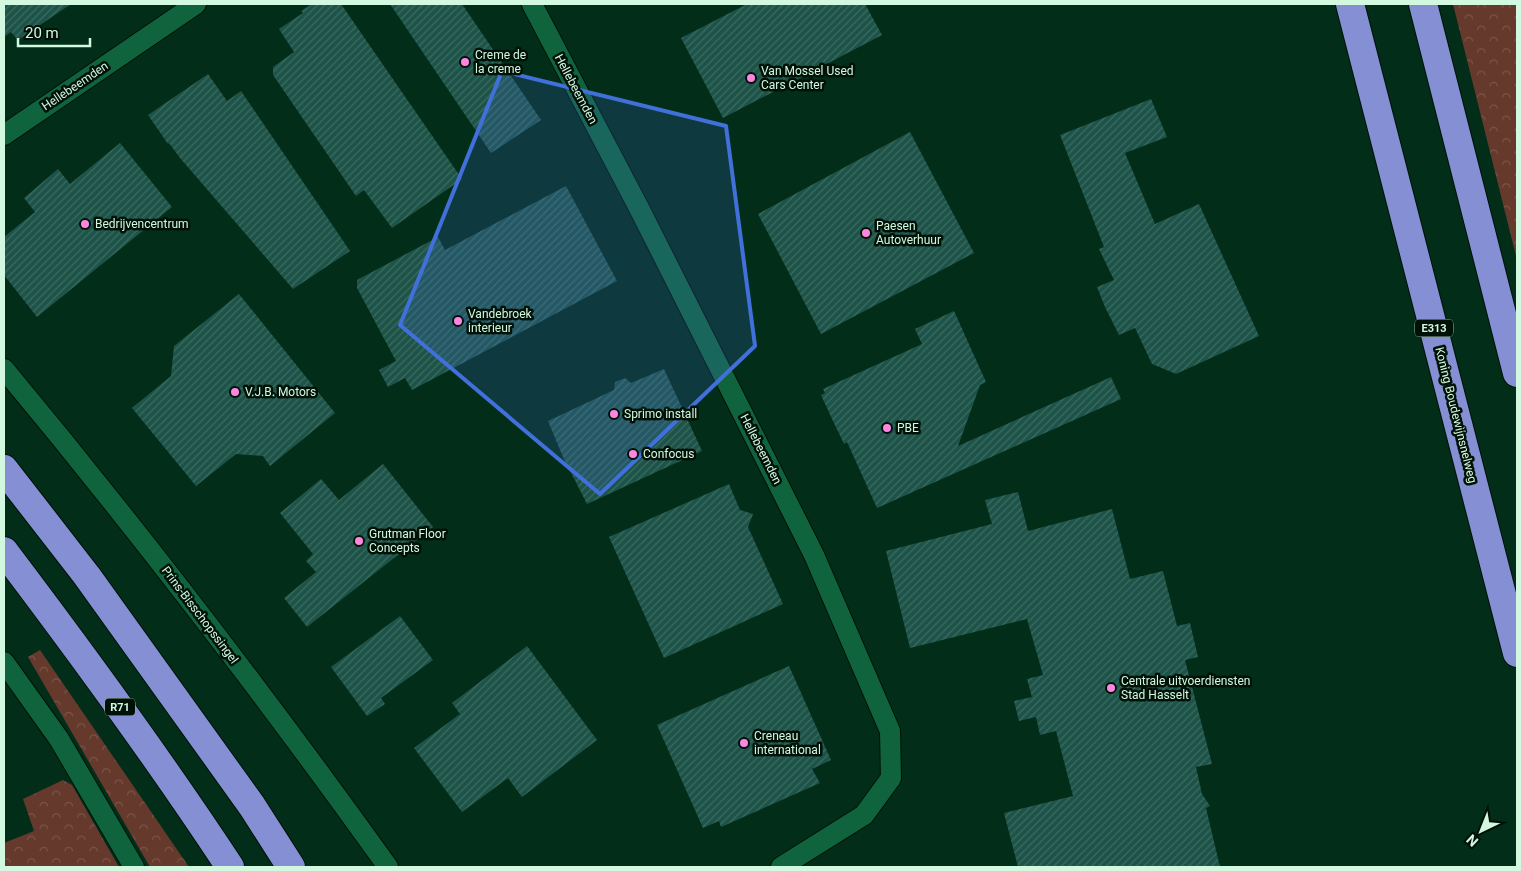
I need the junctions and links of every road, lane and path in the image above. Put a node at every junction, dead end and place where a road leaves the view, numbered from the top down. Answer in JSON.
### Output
{"nodes":[{"id":1,"x":196,"y":4,"type":"edge"},
{"id":2,"x":532,"y":4,"type":"edge"},
{"id":3,"x":1350,"y":4,"type":"edge"},
{"id":4,"x":1423,"y":4,"type":"edge"},
{"id":5,"x":4,"y":135,"type":"edge"},
{"id":6,"x":4,"y":369,"type":"edge"},
{"id":7,"x":1517,"y":373,"type":"edge"},
{"id":8,"x":4,"y":469,"type":"edge"},
{"id":9,"x":4,"y":550,"type":"edge"},
{"id":10,"x":1517,"y":653,"type":"edge"},
{"id":11,"x":4,"y":662,"type":"edge"},
{"id":12,"x":134,"y":867,"type":"edge"},
{"id":13,"x":230,"y":867,"type":"edge"},
{"id":14,"x":291,"y":867,"type":"edge"},
{"id":15,"x":388,"y":867,"type":"edge"},
{"id":16,"x":781,"y":867,"type":"edge"}],
"edges":[{"from":1,"to":5,"type":"street","name":"Hellebeemden"},
{"from":2,"to":16,"type":"street","name":"Hellebeemden"},
{"from":3,"to":10,"type":"highway","name":"Koning Boudewijnsnelweg","number":"E313"},
{"from":4,"to":7,"type":"highway"},
{"from":6,"to":15,"type":"street","name":"Prins-Bisschopssingel"},
{"from":8,"to":14,"type":"highway"},
{"from":9,"to":13,"type":"highway","number":"R71"},
{"from":11,"to":12,"type":"street"}]}
